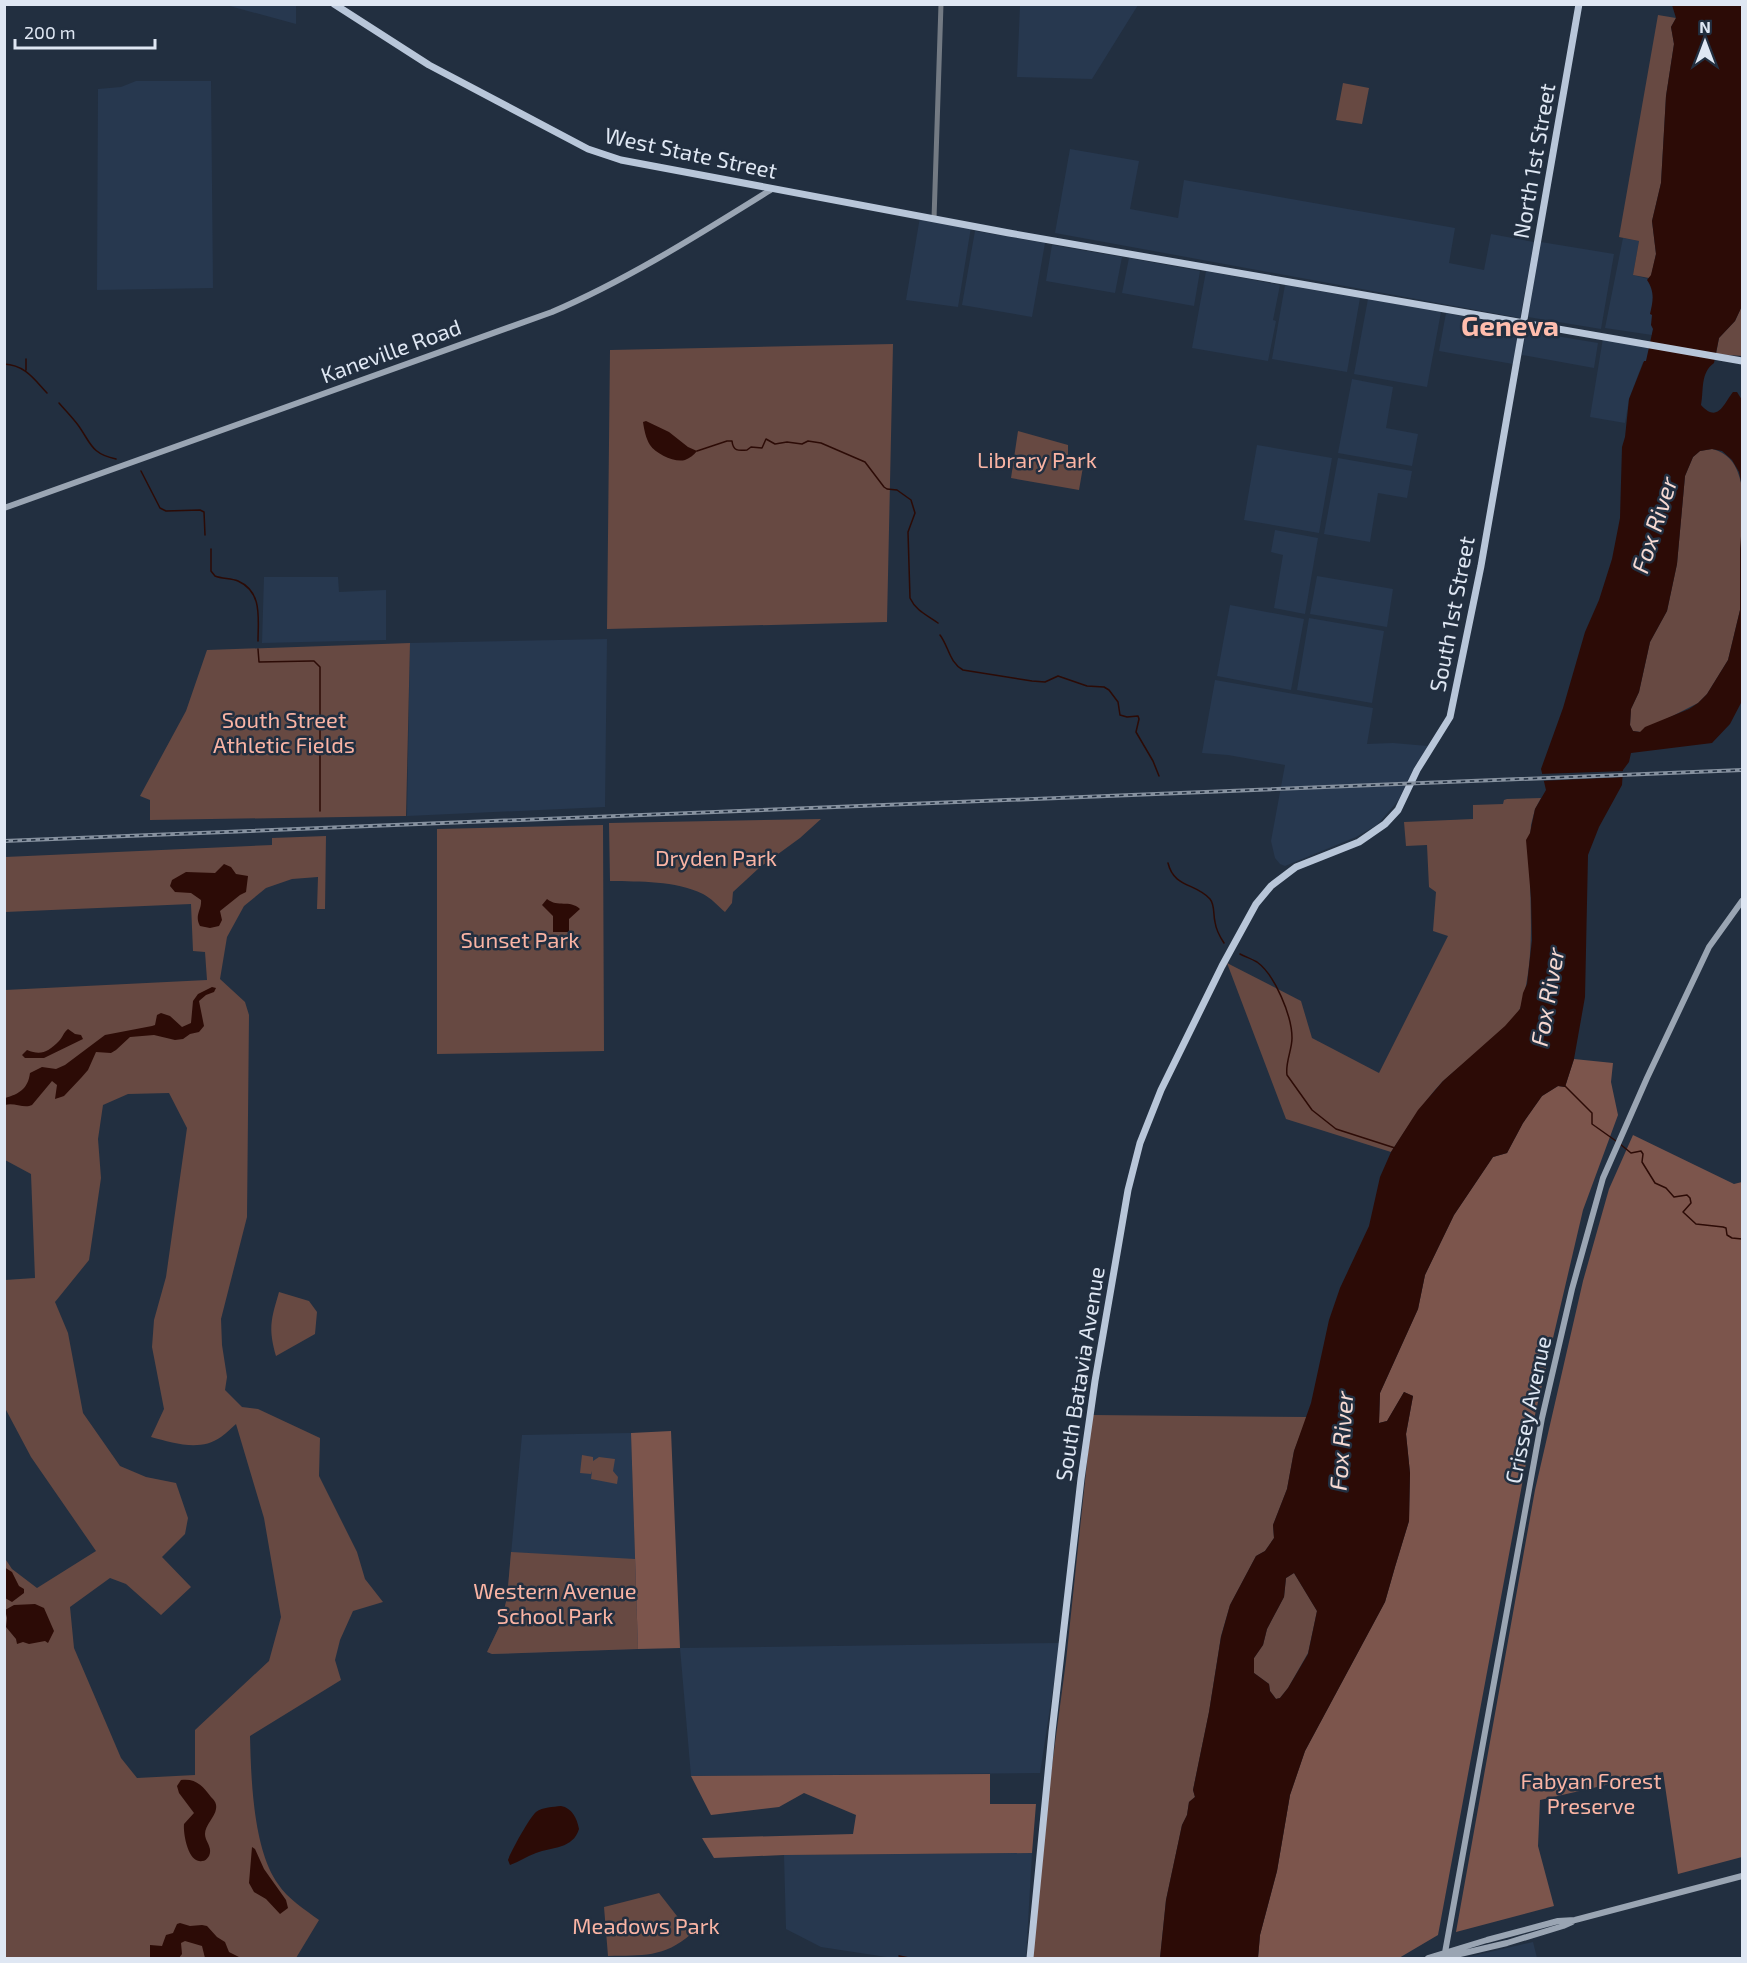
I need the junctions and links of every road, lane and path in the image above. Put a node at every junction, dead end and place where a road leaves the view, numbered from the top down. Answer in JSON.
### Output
{"nodes":[{"id":1,"x":334,"y":4,"type":"edge"},
{"id":2,"x":941,"y":4,"type":"edge"},
{"id":3,"x":1579,"y":4,"type":"edge"},
{"id":4,"x":772,"y":189,"type":"junction"},
{"id":5,"x":934,"y":219,"type":"junction"},
{"id":6,"x":1523,"y":324,"type":"junction"},
{"id":7,"x":1743,"y":361,"type":"edge"},
{"id":8,"x":4,"y":508,"type":"edge"},
{"id":9,"x":1322,"y":856,"type":"joint"},
{"id":10,"x":1743,"y":901,"type":"edge"},
{"id":11,"x":1743,"y":1876,"type":"edge"},
{"id":12,"x":1444,"y":1957,"type":"edge"},
{"id":13,"x":1030,"y":1959,"type":"edge"},
{"id":14,"x":1428,"y":1959,"type":"edge"}],
"edges":[{"from":1,"to":4,"type":"main road","name":"West State Street"},
{"from":2,"to":5,"type":"street"},
{"from":3,"to":6,"type":"main road","name":"North 1st Street"},
{"from":4,"to":5,"type":"main road","name":"West State Street"},
{"from":4,"to":8,"type":"main road","name":"Kaneville Road"},
{"from":5,"to":6,"type":"main road","name":"West State Street"},
{"from":6,"to":7,"type":"main road","name":"West State Street"},
{"from":6,"to":9,"type":"main road","name":"South 1st Street"},
{"from":9,"to":13,"type":"main road","name":"South Batavia Avenue"},
{"from":10,"to":12,"type":"main road","name":"Crissey Avenue"},
{"from":11,"to":12,"type":"main road"},
{"from":12,"to":14,"type":"main road"}]}
